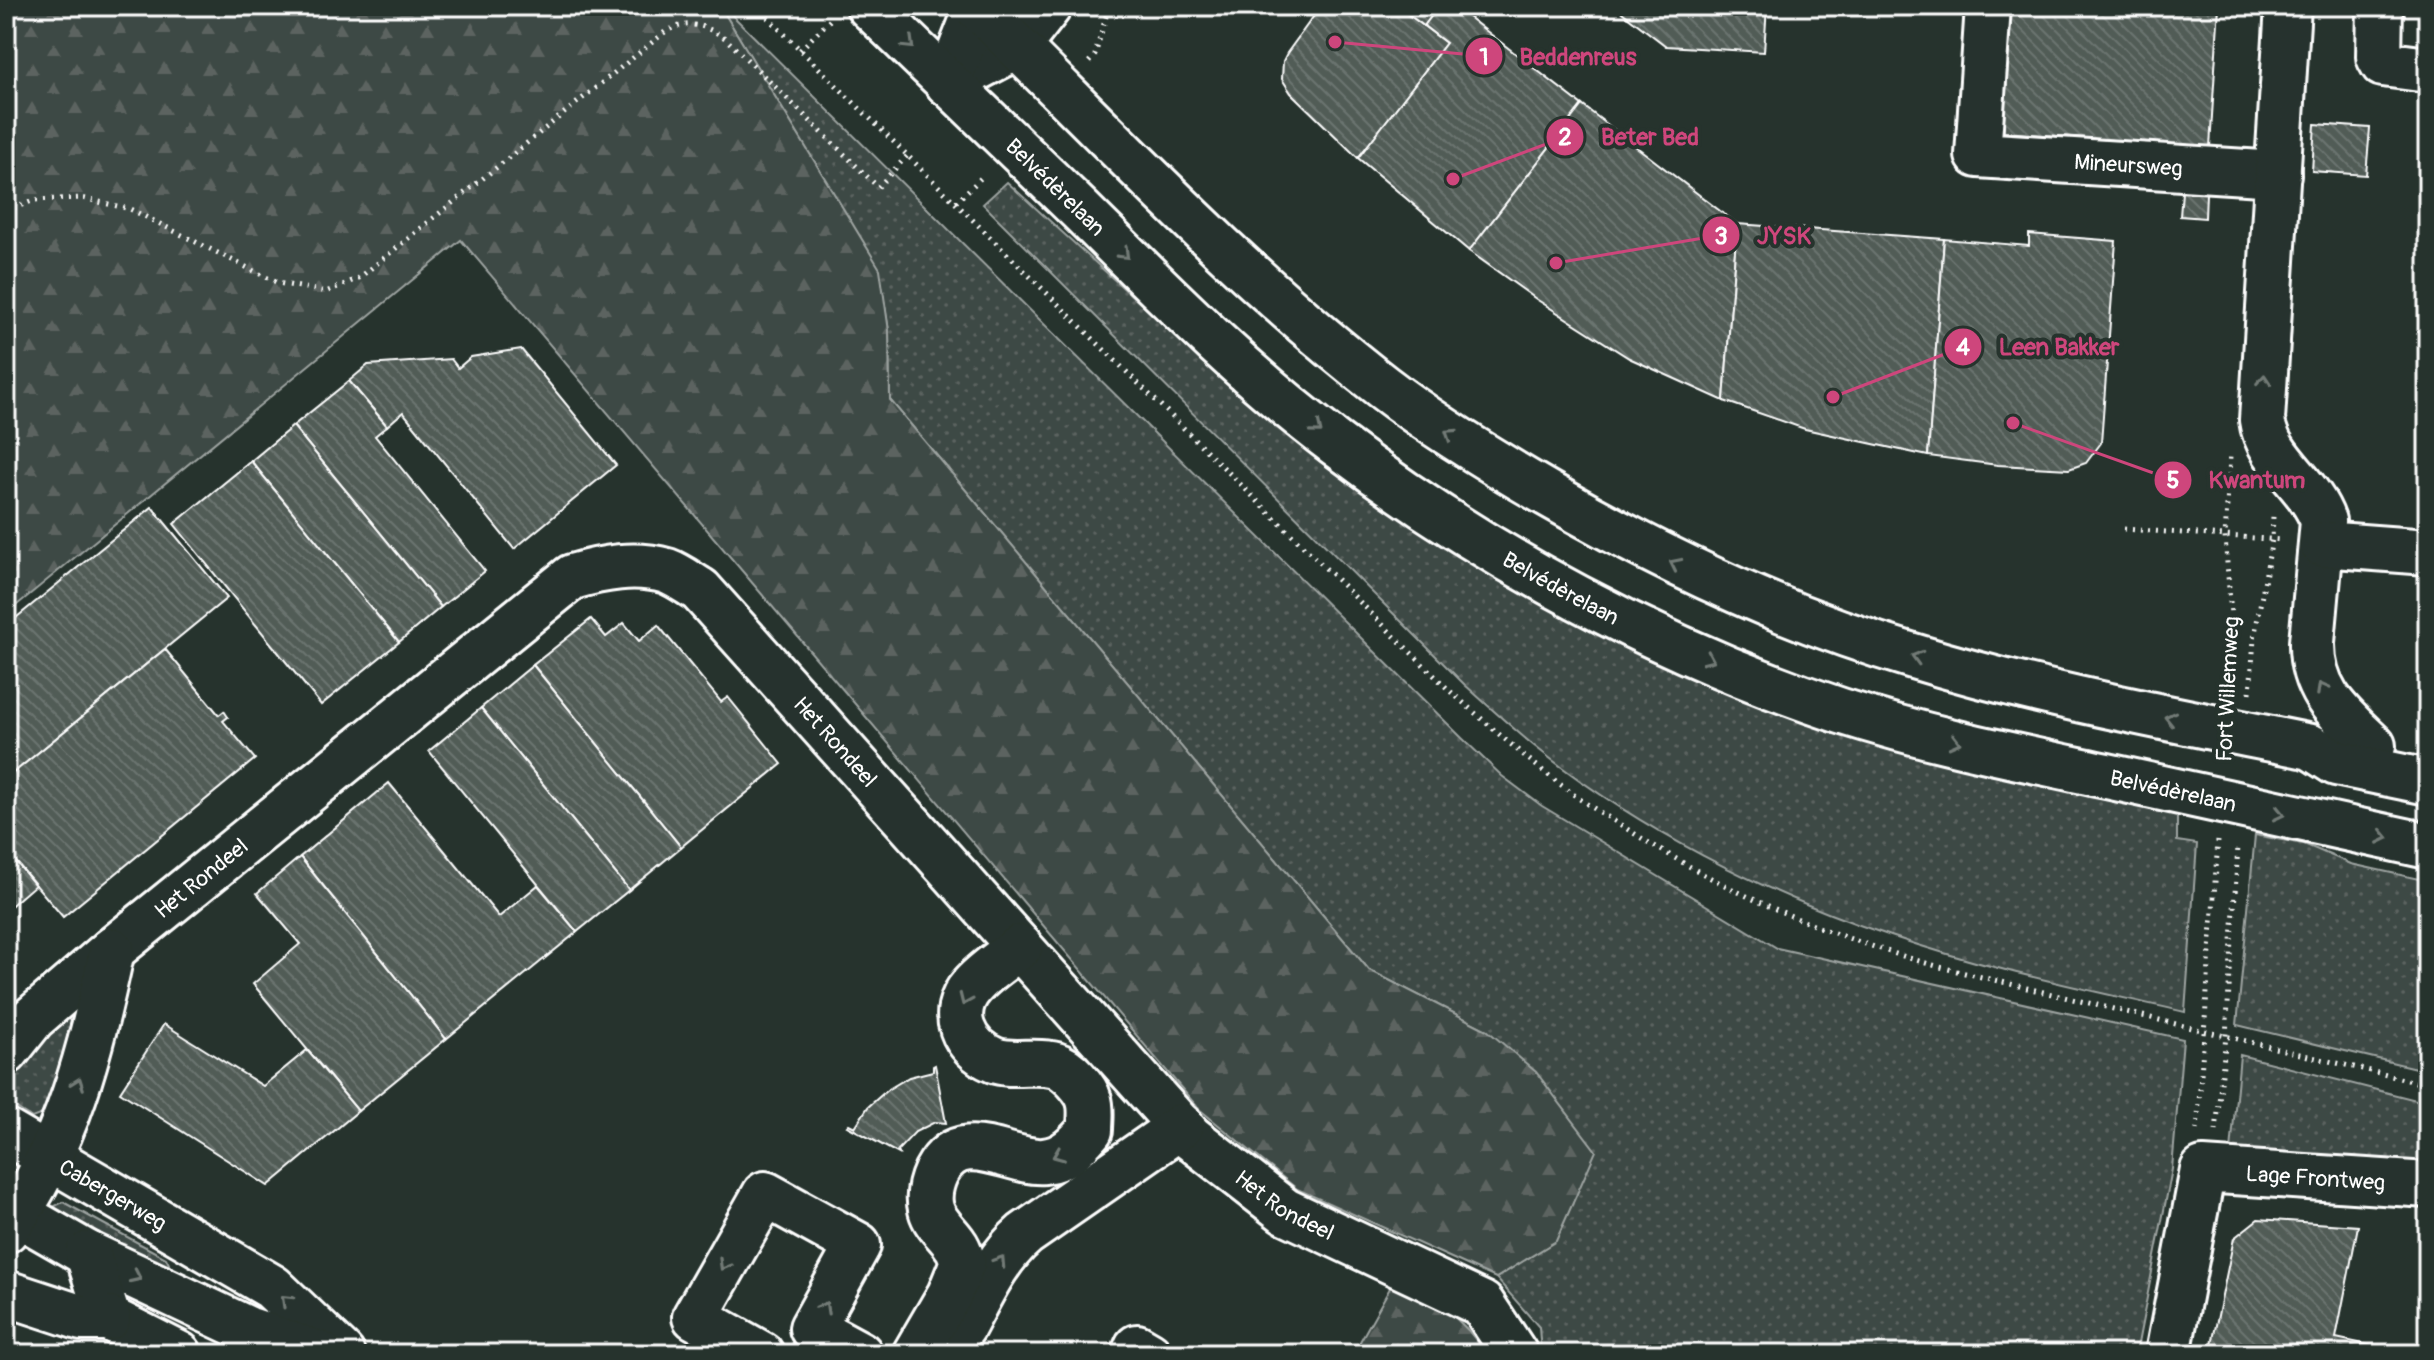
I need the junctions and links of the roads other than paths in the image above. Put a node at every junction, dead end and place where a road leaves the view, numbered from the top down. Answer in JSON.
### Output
{"nodes":[{"id":1,"x":977,"y":6,"type":"edge"},
{"id":2,"x":1049,"y":6,"type":"edge"},
{"id":3,"x":1988,"y":6,"type":"edge"},
{"id":4,"x":2288,"y":6,"type":"edge"},
{"id":5,"x":2380,"y":6,"type":"edge"},
{"id":6,"x":853,"y":10,"type":"edge"},
{"id":7,"x":1017,"y":47,"type":"junction"},
{"id":8,"x":2428,"y":70,"type":"edge"},
{"id":9,"x":948,"y":83,"type":"junction"},
{"id":10,"x":2278,"y":174,"type":"junction"},
{"id":11,"x":2322,"y":544,"type":"junction"},
{"id":12,"x":2428,"y":552,"type":"edge"},
{"id":13,"x":2373,"y":746,"type":"junction"},
{"id":14,"x":2311,"y":747,"type":"junction"},
{"id":15,"x":2428,"y":758,"type":"edge"},
{"id":16,"x":2428,"y":782,"type":"edge"},
{"id":17,"x":2428,"y":846,"type":"edge"},
{"id":18,"x":1020,"y":947,"type":"junction"},
{"id":19,"x":112,"y":950,"type":"junction"},
{"id":20,"x":6,"y":1052,"type":"edge"},
{"id":21,"x":1181,"y":1126,"type":"junction"},
{"id":22,"x":6,"y":1132,"type":"edge"},
{"id":23,"x":51,"y":1156,"type":"junction"},
{"id":24,"x":2428,"y":1185,"type":"edge"},
{"id":25,"x":10,"y":1217,"type":"edge"},
{"id":26,"x":945,"y":1233,"type":"junction"},
{"id":27,"x":88,"y":1254,"type":"junction"},
{"id":28,"x":6,"y":1293,"type":"edge"},
{"id":29,"x":108,"y":1318,"type":"junction"},
{"id":30,"x":179,"y":1354,"type":"edge"},
{"id":31,"x":321,"y":1354,"type":"edge"},
{"id":32,"x":342,"y":1354,"type":"edge"},
{"id":33,"x":761,"y":1354,"type":"edge"},
{"id":34,"x":860,"y":1354,"type":"edge"},
{"id":35,"x":883,"y":1354,"type":"edge"},
{"id":36,"x":915,"y":1354,"type":"edge"},
{"id":37,"x":949,"y":1354,"type":"edge"},
{"id":38,"x":1134,"y":1354,"type":"edge"},
{"id":39,"x":1149,"y":1354,"type":"edge"},
{"id":40,"x":1515,"y":1354,"type":"edge"},
{"id":41,"x":2168,"y":1354,"type":"edge"}],
"edges":[{"from":1,"to":7,"type":"street"},
{"from":1,"to":9,"type":"street"},
{"from":2,"to":7,"type":"street"},
{"from":3,"to":10,"type":"street","name":"Mineursweg"},
{"from":4,"to":10,"type":"street"},
{"from":5,"to":8,"type":"street"},
{"from":6,"to":9,"type":"street","name":"Belvédèrelaan","one_way":true},
{"from":7,"to":9,"type":"street"},
{"from":14,"to":7,"type":"street","one_way":true},
{"from":9,"to":17,"type":"street","name":"Belvédèrelaan","one_way":true},
{"from":11,"to":10,"type":"street","one_way":true},
{"from":11,"to":12,"type":"street"},
{"from":13,"to":11,"type":"street","one_way":true},
{"from":13,"to":14,"type":"street"},
{"from":13,"to":15,"type":"street"},
{"from":14,"to":16,"type":"street"},
{"from":18,"to":19,"type":"street","name":"Het Rondeel"},
{"from":18,"to":21,"type":"street","name":"Het Rondeel"},
{"from":18,"to":26,"type":"street","one_way":true},
{"from":19,"to":20,"type":"street","name":"Het Rondeel"},
{"from":23,"to":19,"type":"street","one_way":true},
{"from":37,"to":21,"type":"street","one_way":true},
{"from":21,"to":40,"type":"street","name":"Het Rondeel"},
{"from":22,"to":23,"type":"street"},
{"from":23,"to":25,"type":"street","name":"Cabergerweg"},
{"from":32,"to":23,"type":"street","name":"Cabergerweg","one_way":true},
{"from":24,"to":41,"type":"street","name":"Lage Frontweg"},
{"from":25,"to":27,"type":"street","name":"Cabergerweg"},
{"from":26,"to":35,"type":"street"},
{"from":26,"to":36,"type":"street"},
{"from":27,"to":29,"type":"street"},
{"from":27,"to":31,"type":"street","name":"Cabergerweg","one_way":true},
{"from":28,"to":29,"type":"street"},
{"from":29,"to":30,"type":"street"},
{"from":34,"to":33,"type":"street","one_way":true},
{"from":38,"to":39,"type":"street"}]}
